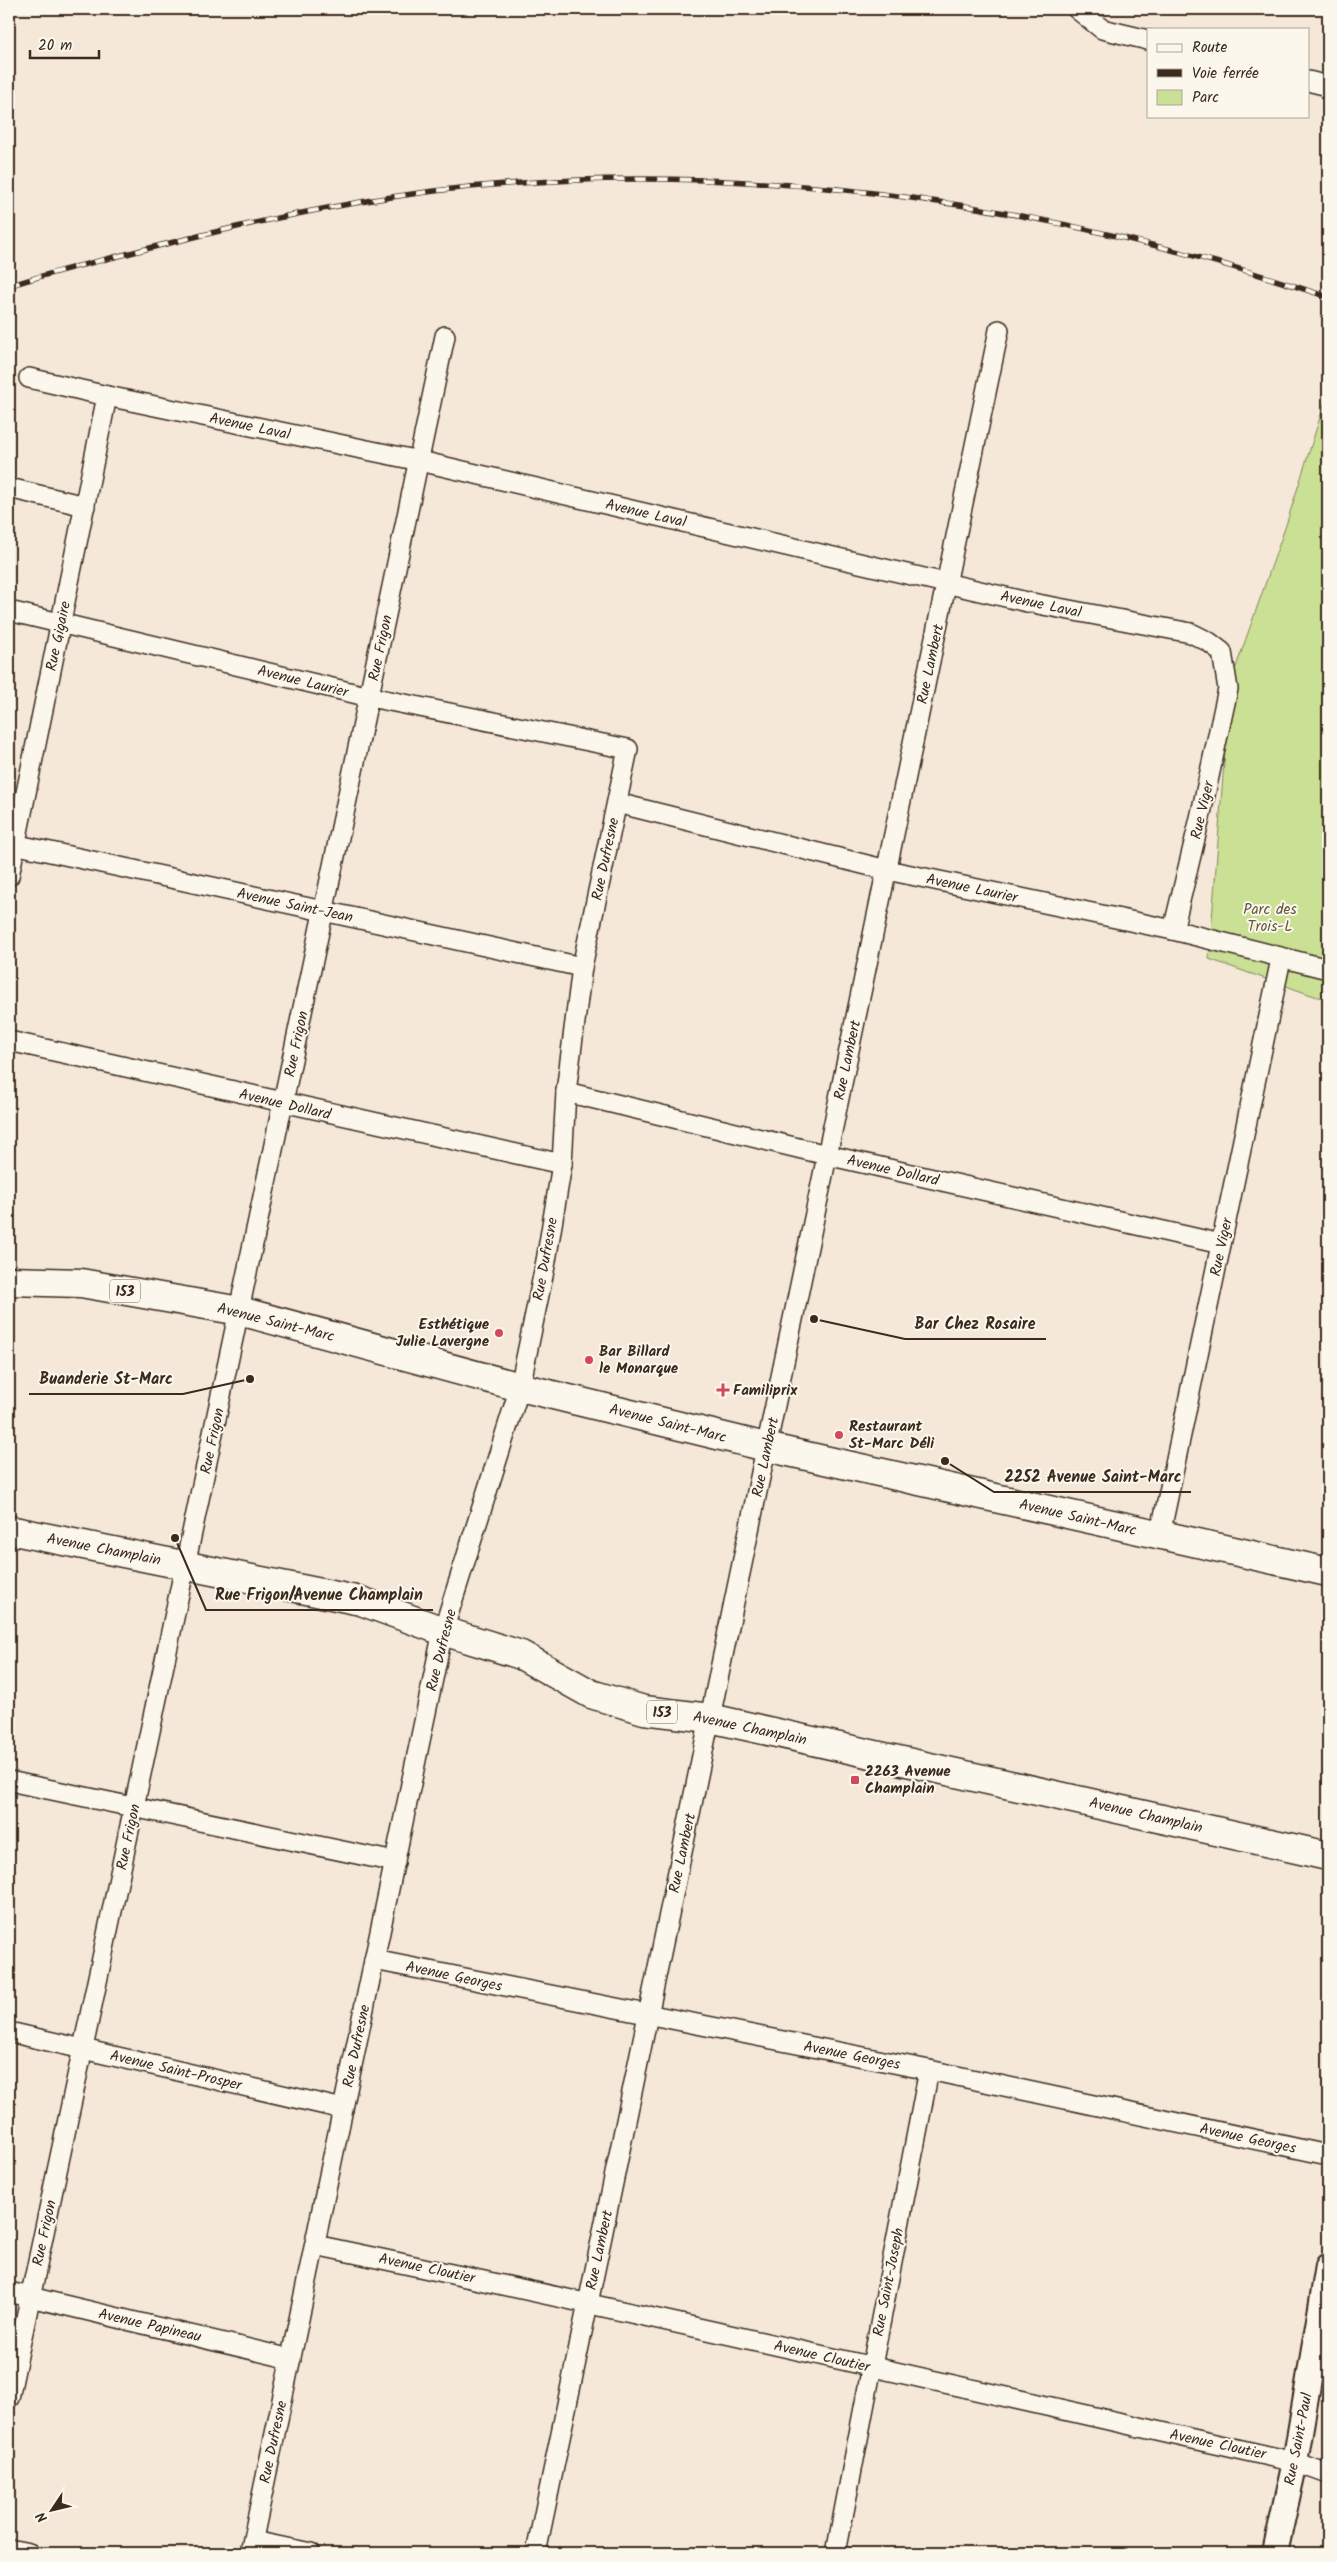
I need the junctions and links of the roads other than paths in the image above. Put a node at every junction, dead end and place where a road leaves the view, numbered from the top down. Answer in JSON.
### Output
{"nodes":[{"id":1,"x":1077,"y":9,"type":"edge"},
{"id":2,"x":1147,"y":40,"type":"edge"},
{"id":3,"x":1310,"y":82,"type":"edge"},
{"id":4,"x":1328,"y":86,"type":"edge"},
{"id":5,"x":999,"y":330,"type":"dead end"},
{"id":6,"x":445,"y":336,"type":"dead end"},
{"id":7,"x":29,"y":378,"type":"dead end"},
{"id":8,"x":106,"y":396,"type":"junction"},
{"id":9,"x":420,"y":461,"type":"junction"},
{"id":10,"x":9,"y":488,"type":"edge"},
{"id":11,"x":85,"y":506,"type":"junction"},
{"id":12,"x":947,"y":583,"type":"junction"},
{"id":13,"x":9,"y":610,"type":"edge"},
{"id":14,"x":60,"y":622,"type":"junction"},
{"id":15,"x":1228,"y":688,"type":"joint"},
{"id":16,"x":370,"y":697,"type":"junction"},
{"id":17,"x":628,"y":749,"type":"joint"},
{"id":18,"x":617,"y":803,"type":"junction"},
{"id":19,"x":12,"y":843,"type":"edge"},
{"id":20,"x":887,"y":870,"type":"junction"},
{"id":21,"x":9,"y":876,"type":"edge"},
{"id":22,"x":324,"y":911,"type":"junction"},
{"id":23,"x":1172,"y":930,"type":"junction"},
{"id":24,"x":1281,"y":959,"type":"junction"},
{"id":25,"x":582,"y":968,"type":"junction"},
{"id":26,"x":1328,"y":969,"type":"edge"},
{"id":27,"x":9,"y":1041,"type":"edge"},
{"id":28,"x":566,"y":1092,"type":"junction"},
{"id":29,"x":284,"y":1104,"type":"junction"},
{"id":30,"x":827,"y":1155,"type":"junction"},
{"id":31,"x":562,"y":1164,"type":"junction"},
{"id":32,"x":1221,"y":1244,"type":"junction"},
{"id":33,"x":9,"y":1281,"type":"edge"},
{"id":34,"x":240,"y":1311,"type":"junction"},
{"id":35,"x":520,"y":1387,"type":"junction"},
{"id":36,"x":766,"y":1447,"type":"junction"},
{"id":37,"x":9,"y":1530,"type":"edge"},
{"id":38,"x":1160,"y":1535,"type":"junction"},
{"id":39,"x":186,"y":1565,"type":"junction"},
{"id":40,"x":1328,"y":1572,"type":"edge"},
{"id":41,"x":443,"y":1631,"type":"junction"},
{"id":42,"x":710,"y":1718,"type":"junction"},
{"id":43,"x":9,"y":1781,"type":"edge"},
{"id":44,"x":134,"y":1807,"type":"junction"},
{"id":45,"x":1328,"y":1856,"type":"edge"},
{"id":46,"x":395,"y":1862,"type":"junction"},
{"id":47,"x":374,"y":1960,"type":"junction"},
{"id":48,"x":648,"y":2016,"type":"junction"},
{"id":49,"x":9,"y":2032,"type":"edge"},
{"id":50,"x":83,"y":2049,"type":"junction"},
{"id":51,"x":929,"y":2070,"type":"junction"},
{"id":52,"x":343,"y":2109,"type":"junction"},
{"id":53,"x":1328,"y":2155,"type":"edge"},
{"id":54,"x":315,"y":2245,"type":"junction"},
{"id":55,"x":1328,"y":2266,"type":"edge"},
{"id":56,"x":9,"y":2292,"type":"edge"},
{"id":57,"x":30,"y":2296,"type":"junction"},
{"id":58,"x":588,"y":2302,"type":"junction"},
{"id":59,"x":291,"y":2359,"type":"junction"},
{"id":60,"x":872,"y":2368,"type":"junction"},
{"id":61,"x":9,"y":2398,"type":"edge"},
{"id":62,"x":1295,"y":2462,"type":"junction"},
{"id":63,"x":1328,"y":2474,"type":"edge"},
{"id":64,"x":251,"y":2547,"type":"edge"},
{"id":65,"x":9,"y":2549,"type":"edge"},
{"id":66,"x":29,"y":2553,"type":"edge"},
{"id":67,"x":311,"y":2553,"type":"edge"},
{"id":68,"x":536,"y":2553,"type":"edge"},
{"id":69,"x":836,"y":2553,"type":"edge"},
{"id":70,"x":1274,"y":2553,"type":"edge"}],
"edges":[{"from":1,"to":2,"type":"street"},
{"from":3,"to":4,"type":"street"},
{"from":5,"to":12,"type":"street","name":"Rue Lambert"},
{"from":6,"to":9,"type":"street","name":"Rue Frigon"},
{"from":7,"to":8,"type":"street","name":"Avenue Laval"},
{"from":8,"to":9,"type":"street","name":"Avenue Laval"},
{"from":8,"to":11,"type":"street","name":"Rue Gigaire"},
{"from":9,"to":12,"type":"street","name":"Avenue Laval"},
{"from":9,"to":16,"type":"street","name":"Rue Frigon"},
{"from":10,"to":11,"type":"street"},
{"from":11,"to":14,"type":"street","name":"Rue Gigaire"},
{"from":12,"to":15,"type":"street","name":"Avenue Laval"},
{"from":12,"to":20,"type":"street","name":"Rue Lambert"},
{"from":13,"to":14,"type":"street","name":"Avenue Laurier"},
{"from":14,"to":16,"type":"street","name":"Avenue Laurier"},
{"from":14,"to":19,"type":"street","name":"Rue Gigaire"},
{"from":15,"to":23,"type":"street","name":"Rue Viger"},
{"from":16,"to":17,"type":"street","name":"Avenue Laurier"},
{"from":16,"to":22,"type":"street","name":"Rue Frigon"},
{"from":17,"to":18,"type":"street","name":"Rue Dufresne"},
{"from":18,"to":20,"type":"street","name":"Avenue Laurier"},
{"from":18,"to":25,"type":"street","name":"Rue Dufresne"},
{"from":19,"to":21,"type":"street","name":"Rue Gigaire"},
{"from":19,"to":22,"type":"street","name":"Avenue Saint-Jean"},
{"from":20,"to":23,"type":"street","name":"Avenue Laurier"},
{"from":20,"to":30,"type":"street","name":"Rue Lambert"},
{"from":22,"to":25,"type":"street","name":"Avenue Saint-Jean"},
{"from":22,"to":29,"type":"street","name":"Rue Frigon"},
{"from":23,"to":24,"type":"street","name":"Avenue Laurier"},
{"from":24,"to":26,"type":"street","name":"Avenue Laurier"},
{"from":24,"to":32,"type":"street","name":"Rue Viger"},
{"from":25,"to":28,"type":"street","name":"Rue Dufresne"},
{"from":27,"to":29,"type":"street","name":"Avenue Dollard"},
{"from":28,"to":30,"type":"street","name":"Avenue Dollard"},
{"from":28,"to":31,"type":"street","name":"Rue Dufresne"},
{"from":29,"to":31,"type":"street","name":"Avenue Dollard"},
{"from":29,"to":34,"type":"street","name":"Rue Frigon"},
{"from":30,"to":32,"type":"street","name":"Avenue Dollard"},
{"from":30,"to":36,"type":"street","name":"Rue Lambert"},
{"from":31,"to":35,"type":"street","name":"Rue Dufresne"},
{"from":32,"to":38,"type":"street","name":"Rue Viger"},
{"from":33,"to":34,"type":"main road","name":"Avenue Saint-Marc","number":"153"},
{"from":34,"to":35,"type":"main road","name":"Avenue Saint-Marc","number":"153"},
{"from":34,"to":39,"type":"street","name":"Rue Frigon"},
{"from":35,"to":36,"type":"main road","name":"Avenue Saint-Marc","number":"153"},
{"from":35,"to":41,"type":"street","name":"Rue Dufresne"},
{"from":36,"to":38,"type":"main road","name":"Avenue Saint-Marc","number":"153"},
{"from":36,"to":42,"type":"street","name":"Rue Lambert"},
{"from":37,"to":39,"type":"main road","name":"Avenue Champlain","number":"153"},
{"from":38,"to":40,"type":"main road","name":"Avenue Saint-Marc","number":"153"},
{"from":39,"to":41,"type":"main road","name":"Avenue Champlain","number":"153"},
{"from":39,"to":44,"type":"street","name":"Rue Frigon"},
{"from":41,"to":42,"type":"main road","name":"Avenue Champlain","number":"153"},
{"from":41,"to":46,"type":"street","name":"Rue Dufresne"},
{"from":42,"to":45,"type":"main road","name":"Avenue Champlain","number":"153"},
{"from":42,"to":48,"type":"street","name":"Rue Lambert"},
{"from":43,"to":44,"type":"street"},
{"from":44,"to":46,"type":"street"},
{"from":44,"to":50,"type":"street","name":"Rue Frigon"},
{"from":46,"to":47,"type":"street","name":"Rue Dufresne"},
{"from":47,"to":48,"type":"street","name":"Avenue Georges"},
{"from":47,"to":52,"type":"street","name":"Rue Dufresne"},
{"from":48,"to":51,"type":"street","name":"Avenue Georges"},
{"from":48,"to":58,"type":"street","name":"Rue Lambert"},
{"from":49,"to":50,"type":"street","name":"Avenue Saint-Prosper"},
{"from":50,"to":52,"type":"street","name":"Avenue Saint-Prosper"},
{"from":50,"to":57,"type":"street","name":"Rue Frigon"},
{"from":51,"to":53,"type":"street","name":"Avenue Georges"},
{"from":51,"to":60,"type":"street","name":"Rue Saint-Joseph"},
{"from":52,"to":54,"type":"street","name":"Rue Dufresne"},
{"from":54,"to":58,"type":"street","name":"Avenue Cloutier"},
{"from":54,"to":59,"type":"street","name":"Rue Dufresne"},
{"from":55,"to":62,"type":"street","name":"Rue Saint-Paul"},
{"from":56,"to":57,"type":"street","name":"Avenue Papineau"},
{"from":57,"to":59,"type":"street","name":"Avenue Papineau"},
{"from":57,"to":61,"type":"street","name":"Rue Frigon"},
{"from":58,"to":60,"type":"street","name":"Avenue Cloutier"},
{"from":58,"to":68,"type":"street","name":"Rue Lambert"},
{"from":59,"to":64,"type":"street","name":"Rue Dufresne"},
{"from":60,"to":62,"type":"street","name":"Avenue Cloutier"},
{"from":60,"to":69,"type":"street","name":"Rue Saint-Joseph"},
{"from":62,"to":63,"type":"street","name":"Avenue Cloutier"},
{"from":62,"to":70,"type":"street","name":"Rue Saint-Paul"},
{"from":64,"to":67,"type":"street"},
{"from":65,"to":66,"type":"street"}]}
